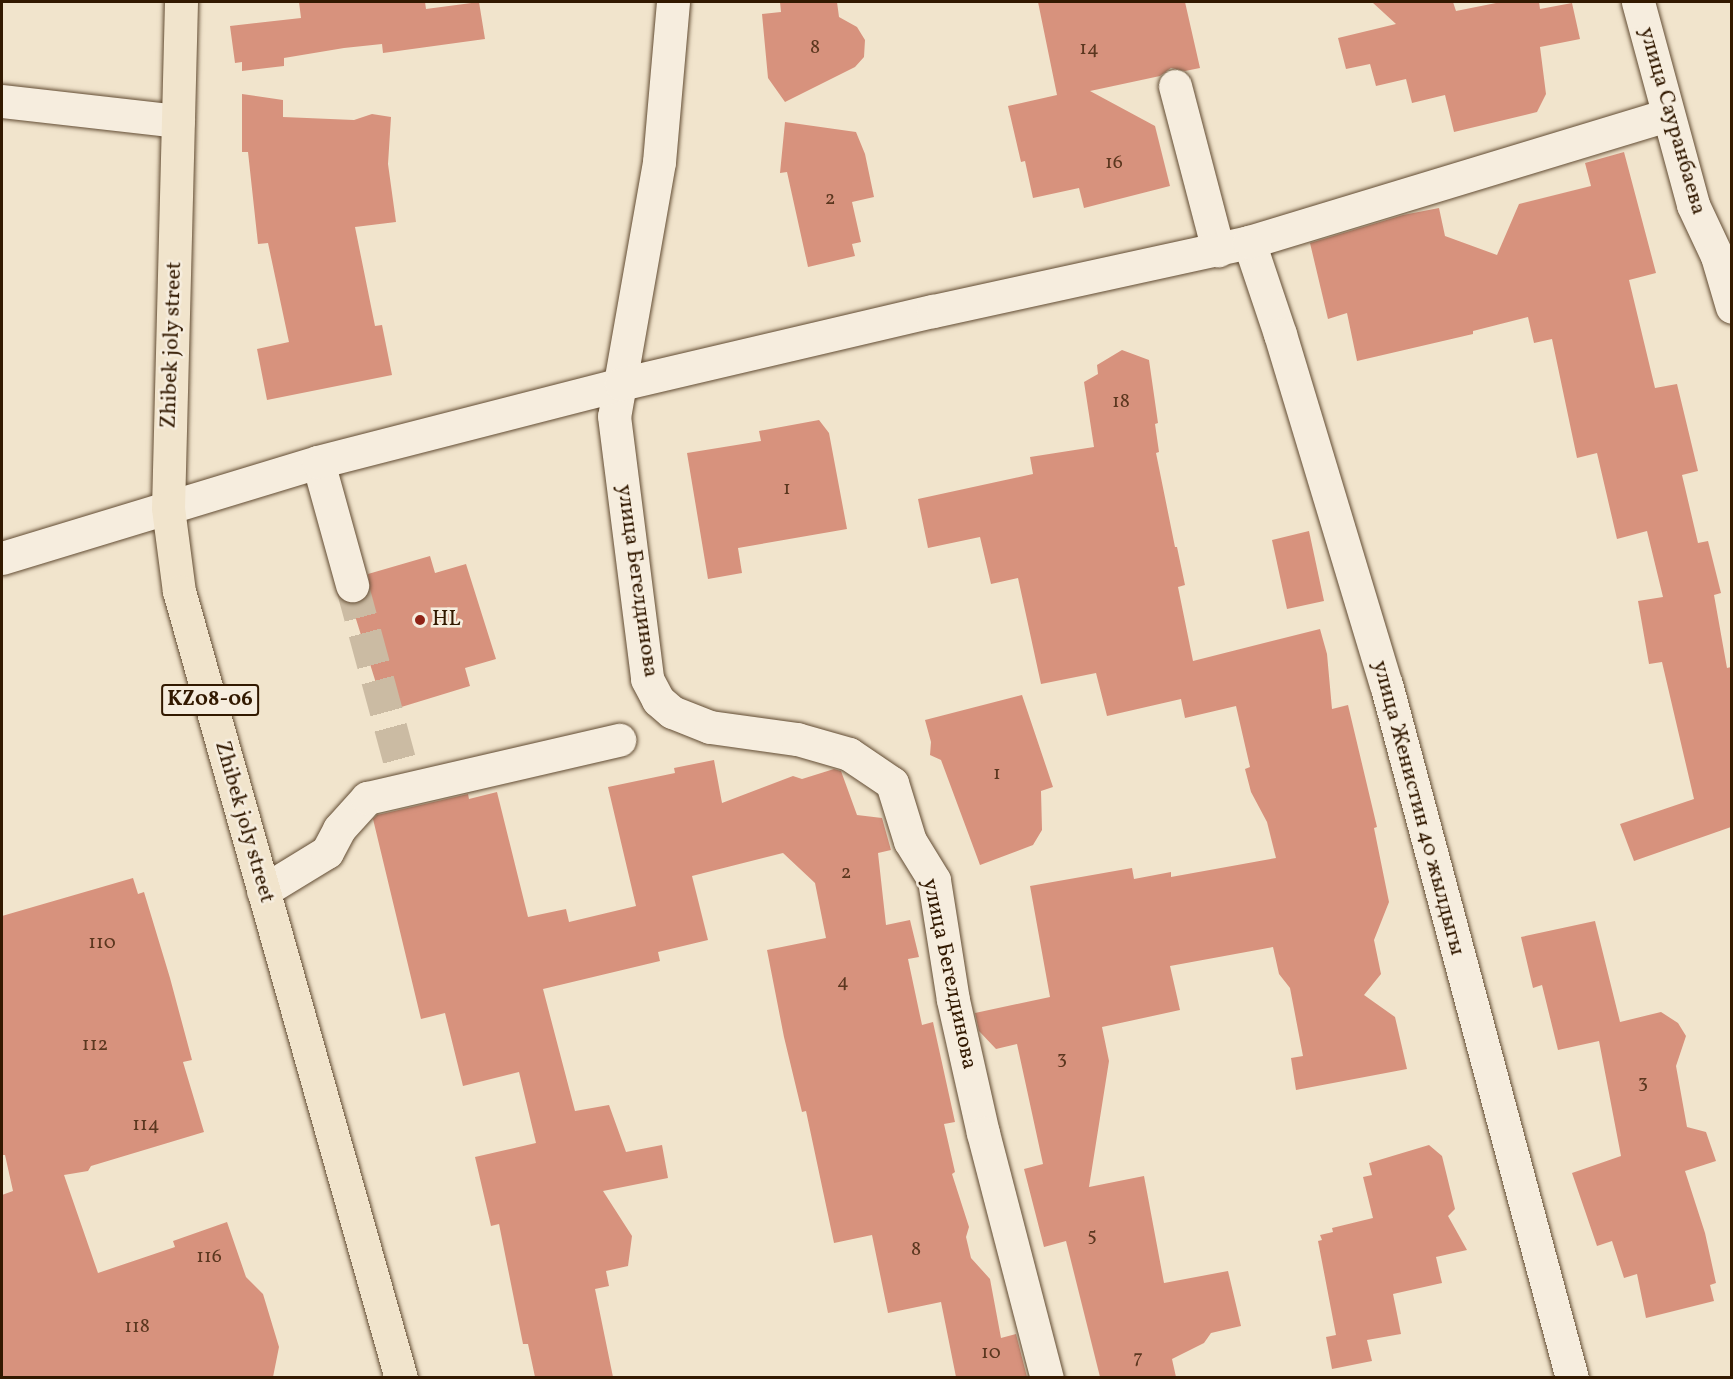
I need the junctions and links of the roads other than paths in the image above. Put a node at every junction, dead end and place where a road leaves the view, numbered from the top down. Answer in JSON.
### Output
{"nodes":[{"id":1,"x":181,"y":2,"type":"edge"},
{"id":2,"x":673,"y":2,"type":"edge"},
{"id":3,"x":1638,"y":2,"type":"edge"},
{"id":4,"x":1175,"y":86,"type":"dead end"},
{"id":5,"x":2,"y":101,"type":"edge"},
{"id":6,"x":1667,"y":115,"type":"junction"},
{"id":7,"x":178,"y":121,"type":"junction"},
{"id":8,"x":1234,"y":246,"type":"junction"},
{"id":9,"x":1731,"y":307,"type":"edge"},
{"id":10,"x":621,"y":384,"type":"junction"},
{"id":11,"x":318,"y":462,"type":"junction"},
{"id":12,"x":168,"y":508,"type":"junction"},
{"id":13,"x":2,"y":558,"type":"edge"},
{"id":14,"x":351,"y":585,"type":"tunnel mouth"},
{"id":15,"x":619,"y":740,"type":"dead end"},
{"id":16,"x":263,"y":891,"type":"junction"},
{"id":17,"x":401,"y":1377,"type":"edge"},
{"id":18,"x":1047,"y":1377,"type":"edge"},
{"id":19,"x":1572,"y":1377,"type":"edge"}],
"edges":[{"from":1,"to":7,"type":"highway","name":"Zhibek joly street","number":"KZ08-06"},
{"from":2,"to":10,"type":"street"},
{"from":3,"to":6,"type":"street","name":"улица Сауранбаева"},
{"from":4,"to":8,"type":"street","name":"улица Женистин 40 жылдыгы"},
{"from":5,"to":7,"type":"street"},
{"from":6,"to":8,"type":"street"},
{"from":6,"to":9,"type":"street","name":"улица Сауранбаева"},
{"from":7,"to":12,"type":"highway","name":"Zhibek joly street","number":"KZ08-06"},
{"from":8,"to":10,"type":"street"},
{"from":8,"to":19,"type":"street","name":"улица Женистин 40 жылдыгы"},
{"from":10,"to":11,"type":"street"},
{"from":10,"to":18,"type":"street","name":"улица Бегелдинова"},
{"from":11,"to":12,"type":"street"},
{"from":11,"to":14,"type":"street"},
{"from":12,"to":13,"type":"street"},
{"from":12,"to":16,"type":"highway","name":"Zhibek joly street","number":"KZ08-06"},
{"from":15,"to":16,"type":"street"},
{"from":16,"to":17,"type":"highway","name":"Zhibek joly street","number":"KZ08-06"}]}
